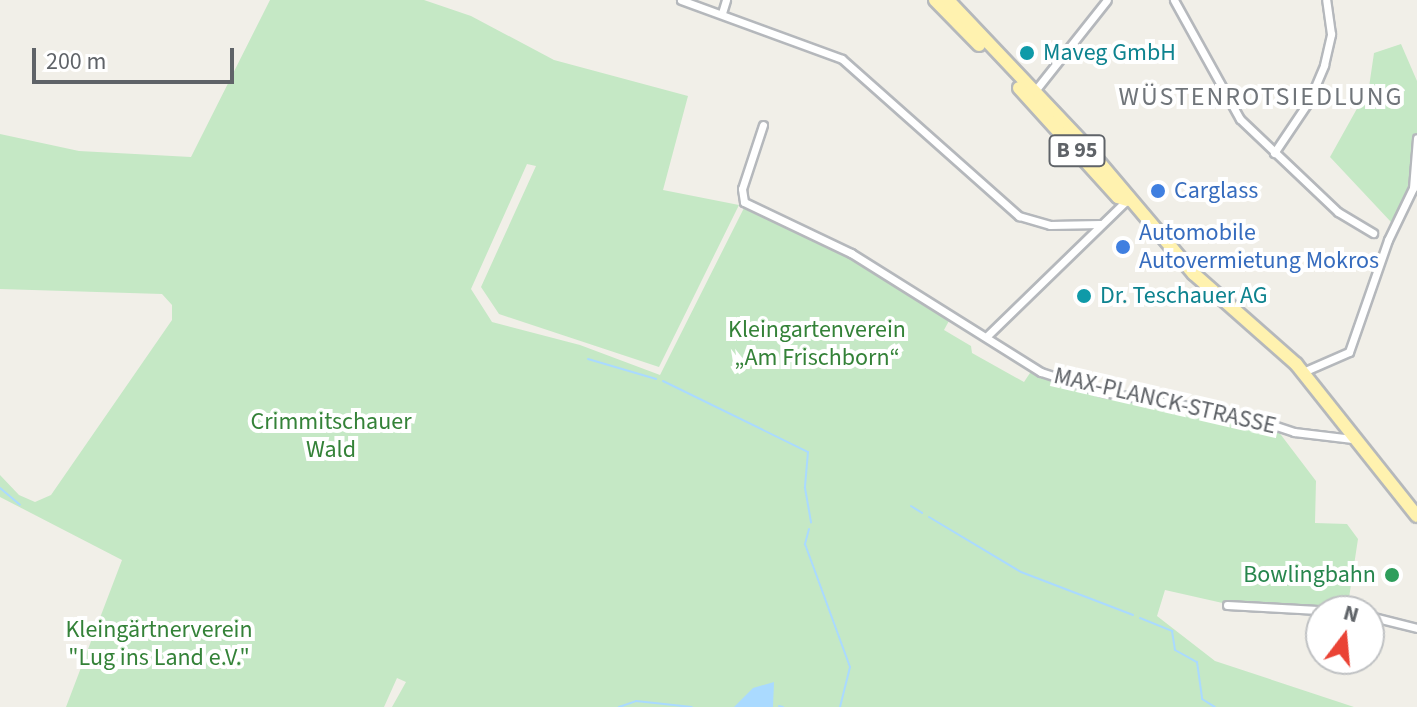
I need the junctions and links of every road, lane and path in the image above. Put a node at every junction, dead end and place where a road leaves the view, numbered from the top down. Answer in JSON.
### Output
{"nodes":[{"id":1,"x":681,"y":0,"type":"edge"},
{"id":2,"x":726,"y":0,"type":"edge"},
{"id":3,"x":935,"y":0,"type":"edge"},
{"id":4,"x":948,"y":0,"type":"edge"},
{"id":5,"x":1107,"y":0,"type":"edge"},
{"id":6,"x":1174,"y":0,"type":"edge"},
{"id":7,"x":1326,"y":0,"type":"edge"},
{"id":8,"x":722,"y":13,"type":"junction"},
{"id":9,"x":1031,"y":95,"type":"junction"},
{"id":10,"x":763,"y":125,"type":"dead end"},
{"id":11,"x":1417,"y":138,"type":"edge"},
{"id":12,"x":1274,"y":153,"type":"junction"},
{"id":13,"x":1127,"y":200,"type":"junction"},
{"id":14,"x":1101,"y":224,"type":"junction"},
{"id":15,"x":1373,"y":233,"type":"dead end"},
{"id":16,"x":986,"y":337,"type":"junction"},
{"id":17,"x":1303,"y":372,"type":"junction"},
{"id":18,"x":1353,"y":439,"type":"junction"},
{"id":19,"x":1417,"y":516,"type":"edge"},
{"id":20,"x":1227,"y":605,"type":"dead end"},
{"id":21,"x":1305,"y":609,"type":"edge"},
{"id":22,"x":1385,"y":620,"type":"edge"},
{"id":23,"x":1417,"y":628,"type":"edge"}],
"edges":[{"from":1,"to":8,"type":"street"},
{"from":2,"to":8,"type":"street"},
{"from":3,"to":9,"type":"main road","number":"B 95"},
{"from":4,"to":9,"type":"main road","number":"B 95"},
{"from":5,"to":9,"type":"street"},
{"from":6,"to":12,"type":"street"},
{"from":7,"to":12,"type":"street"},
{"from":8,"to":14,"type":"street"},
{"from":9,"to":13,"type":"main road","number":"B 95"},
{"from":10,"to":16,"type":"street","name":"MAX-PLANCK-STRASSE"},
{"from":11,"to":17,"type":"street"},
{"from":12,"to":15,"type":"street"},
{"from":13,"to":14,"type":"street"},
{"from":13,"to":17,"type":"main road","number":"B 95"},
{"from":14,"to":16,"type":"street"},
{"from":16,"to":18,"type":"street","name":"MAX-PLANCK-STRASSE"},
{"from":17,"to":18,"type":"main road","number":"B 95"},
{"from":18,"to":19,"type":"main road","number":"B 95"},
{"from":20,"to":21,"type":"street"},
{"from":22,"to":23,"type":"street"}]}
